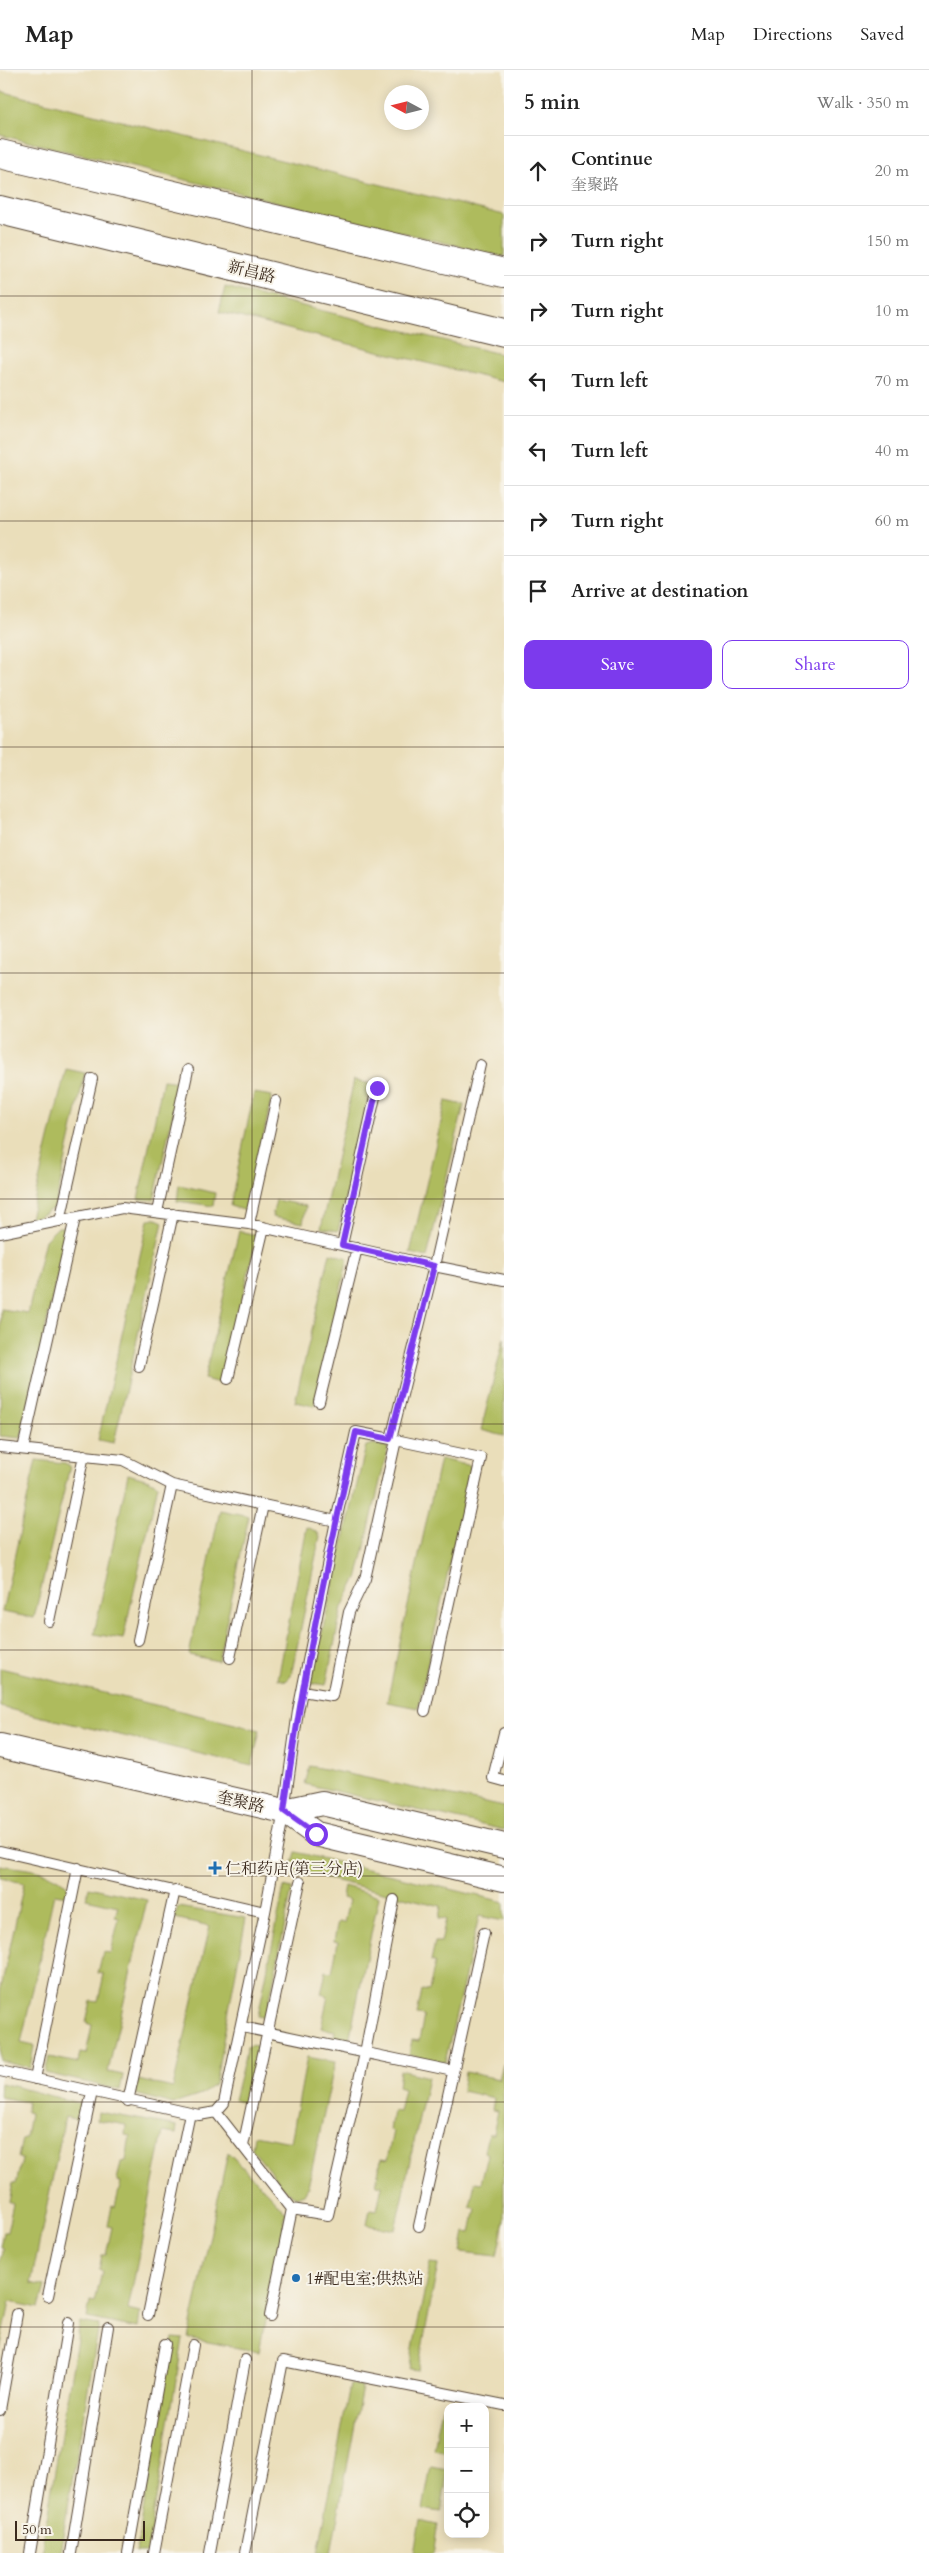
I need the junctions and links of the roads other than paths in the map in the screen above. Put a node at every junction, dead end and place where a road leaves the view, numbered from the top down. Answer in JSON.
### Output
{"nodes":[{"id":1,"x":0,"y":154,"type":"edge"},
{"id":2,"x":0,"y":210,"type":"edge"},
{"id":3,"x":504,"y":273,"type":"edge"},
{"id":4,"x":504,"y":332,"type":"edge"},
{"id":5,"x":480,"y":1065,"type":"dead end"},
{"id":6,"x":188,"y":1070,"type":"dead end"},
{"id":7,"x":92,"y":1079,"type":"dead end"},
{"id":8,"x":377,"y":1088,"type":"dead end"},
{"id":9,"x":276,"y":1101,"type":"dead end"},
{"id":10,"x":156,"y":1212,"type":"junction"},
{"id":11,"x":173,"y":1214,"type":"junction"},
{"id":12,"x":74,"y":1218,"type":"junction"},
{"id":13,"x":60,"y":1221,"type":"junction"},
{"id":14,"x":249,"y":1224,"type":"junction"},
{"id":15,"x":264,"y":1227,"type":"junction"},
{"id":16,"x":0,"y":1233,"type":"edge"},
{"id":17,"x":342,"y":1245,"type":"junction"},
{"id":18,"x":357,"y":1248,"type":"junction"},
{"id":19,"x":434,"y":1266,"type":"junction"},
{"id":20,"x":504,"y":1280,"type":"edge"},
{"id":21,"x":139,"y":1366,"type":"dead end"},
{"id":22,"x":228,"y":1379,"type":"dead end"},
{"id":23,"x":319,"y":1402,"type":"dead end"},
{"id":24,"x":393,"y":1440,"type":"junction"},
{"id":25,"x":0,"y":1447,"type":"edge"},
{"id":26,"x":23,"y":1450,"type":"junction"},
{"id":27,"x":84,"y":1455,"type":"junction"},
{"id":28,"x":172,"y":1485,"type":"junction"},
{"id":29,"x":263,"y":1505,"type":"junction"},
{"id":30,"x":336,"y":1521,"type":"junction"},
{"id":31,"x":49,"y":1622,"type":"dead end"},
{"id":32,"x":138,"y":1640,"type":"dead end"},
{"id":33,"x":230,"y":1658,"type":"dead end"},
{"id":34,"x":302,"y":1691,"type":"junction"},
{"id":35,"x":425,"y":1711,"type":"dead end"},
{"id":36,"x":504,"y":1733,"type":"edge"},
{"id":37,"x":0,"y":1746,"type":"edge"},
{"id":38,"x":504,"y":1781,"type":"edge"},
{"id":39,"x":284,"y":1811,"type":"junction"},
{"id":40,"x":504,"y":1846,"type":"edge"},
{"id":41,"x":0,"y":1851,"type":"edge"},
{"id":42,"x":78,"y":1868,"type":"junction"},
{"id":43,"x":504,"y":1880,"type":"edge"},
{"id":44,"x":300,"y":1882,"type":"dead end"},
{"id":45,"x":175,"y":1890,"type":"junction"},
{"id":46,"x":394,"y":1900,"type":"dead end"},
{"id":47,"x":265,"y":1912,"type":"junction"},
{"id":48,"x":484,"y":1933,"type":"dead end"},
{"id":49,"x":242,"y":2027,"type":"junction"},
{"id":50,"x":268,"y":2032,"type":"junction"},
{"id":51,"x":365,"y":2053,"type":"junction"},
{"id":52,"x":0,"y":2071,"type":"edge"},
{"id":53,"x":453,"y":2071,"type":"junction"},
{"id":54,"x":35,"y":2079,"type":"junction"},
{"id":55,"x":92,"y":2092,"type":"junction"},
{"id":56,"x":128,"y":2101,"type":"junction"},
{"id":57,"x":216,"y":2112,"type":"junction"},
{"id":58,"x":190,"y":2113,"type":"junction"},
{"id":59,"x":243,"y":2146,"type":"junction"},
{"id":60,"x":292,"y":2209,"type":"junction"},
{"id":61,"x":419,"y":2226,"type":"dead end"},
{"id":62,"x":48,"y":2296,"type":"dead end"},
{"id":63,"x":17,"y":2314,"type":"dead end"},
{"id":64,"x":148,"y":2315,"type":"dead end"},
{"id":65,"x":270,"y":2316,"type":"dead end"},
{"id":66,"x":68,"y":2323,"type":"dead end"},
{"id":67,"x":108,"y":2327,"type":"dead end"},
{"id":68,"x":165,"y":2344,"type":"dead end"},
{"id":69,"x":192,"y":2345,"type":"dead end"},
{"id":70,"x":245,"y":2360,"type":"dead end"},
{"id":71,"x":1,"y":2398,"type":"edge"},
{"id":72,"x":504,"y":2405,"type":"edge"},
{"id":73,"x":0,"y":2410,"type":"edge"},
{"id":74,"x":30,"y":2553,"type":"edge"},
{"id":75,"x":70,"y":2553,"type":"edge"},
{"id":76,"x":128,"y":2553,"type":"edge"},
{"id":77,"x":154,"y":2553,"type":"edge"},
{"id":78,"x":210,"y":2553,"type":"edge"},
{"id":79,"x":245,"y":2553,"type":"edge"}],
"edges":[{"from":1,"to":3,"type":"main road"},
{"from":2,"to":4,"type":"main road","name":"新昌路"},
{"from":5,"to":19,"type":"lane"},
{"from":6,"to":10,"type":"lane"},
{"from":7,"to":13,"type":"lane"},
{"from":8,"to":17,"type":"lane"},
{"from":9,"to":14,"type":"lane"},
{"from":10,"to":11,"type":"lane"},
{"from":10,"to":12,"type":"lane"},
{"from":11,"to":14,"type":"lane"},
{"from":11,"to":21,"type":"lane"},
{"from":12,"to":13,"type":"lane"},
{"from":12,"to":26,"type":"lane"},
{"from":13,"to":16,"type":"lane"},
{"from":14,"to":15,"type":"lane"},
{"from":15,"to":17,"type":"lane"},
{"from":15,"to":22,"type":"lane"},
{"from":17,"to":18,"type":"lane"},
{"from":18,"to":19,"type":"lane"},
{"from":18,"to":23,"type":"lane"},
{"from":19,"to":20,"type":"lane"},
{"from":19,"to":24,"type":"lane"},
{"from":24,"to":30,"type":"lane"},
{"from":24,"to":34,"type":"lane"},
{"from":24,"to":35,"type":"lane"},
{"from":25,"to":26,"type":"lane"},
{"from":26,"to":27,"type":"lane"},
{"from":27,"to":28,"type":"lane"},
{"from":27,"to":31,"type":"lane"},
{"from":28,"to":29,"type":"lane"},
{"from":28,"to":32,"type":"lane"},
{"from":29,"to":30,"type":"lane"},
{"from":29,"to":33,"type":"lane"},
{"from":30,"to":34,"type":"lane"},
{"from":34,"to":39,"type":"lane"},
{"from":36,"to":38,"type":"lane"},
{"from":37,"to":39,"type":"street","name":"奎聚路"},
{"from":39,"to":40,"type":"street"},
{"from":39,"to":43,"type":"street","name":"奎聚路"},
{"from":39,"to":47,"type":"lane"},
{"from":41,"to":42,"type":"lane"},
{"from":42,"to":45,"type":"lane"},
{"from":42,"to":54,"type":"lane"},
{"from":44,"to":50,"type":"lane"},
{"from":45,"to":47,"type":"lane"},
{"from":45,"to":56,"type":"lane"},
{"from":46,"to":51,"type":"lane"},
{"from":47,"to":49,"type":"lane"},
{"from":48,"to":53,"type":"lane"},
{"from":49,"to":50,"type":"lane"},
{"from":49,"to":57,"type":"lane"},
{"from":50,"to":51,"type":"lane"},
{"from":50,"to":59,"type":"lane"},
{"from":51,"to":53,"type":"lane"},
{"from":51,"to":60,"type":"lane"},
{"from":52,"to":54,"type":"lane"},
{"from":53,"to":61,"type":"lane"},
{"from":54,"to":55,"type":"lane"},
{"from":55,"to":56,"type":"lane"},
{"from":55,"to":62,"type":"lane"},
{"from":56,"to":58,"type":"lane"},
{"from":57,"to":58,"type":"lane"},
{"from":57,"to":59,"type":"lane"},
{"from":58,"to":64,"type":"lane"},
{"from":59,"to":60,"type":"lane"},
{"from":60,"to":65,"type":"lane"},
{"from":63,"to":71,"type":"lane"},
{"from":66,"to":74,"type":"lane"},
{"from":67,"to":75,"type":"lane"},
{"from":68,"to":76,"type":"lane"},
{"from":69,"to":77,"type":"lane"},
{"from":70,"to":78,"type":"lane"},
{"from":71,"to":73,"type":"lane"},
{"from":72,"to":79,"type":"lane"}]}
